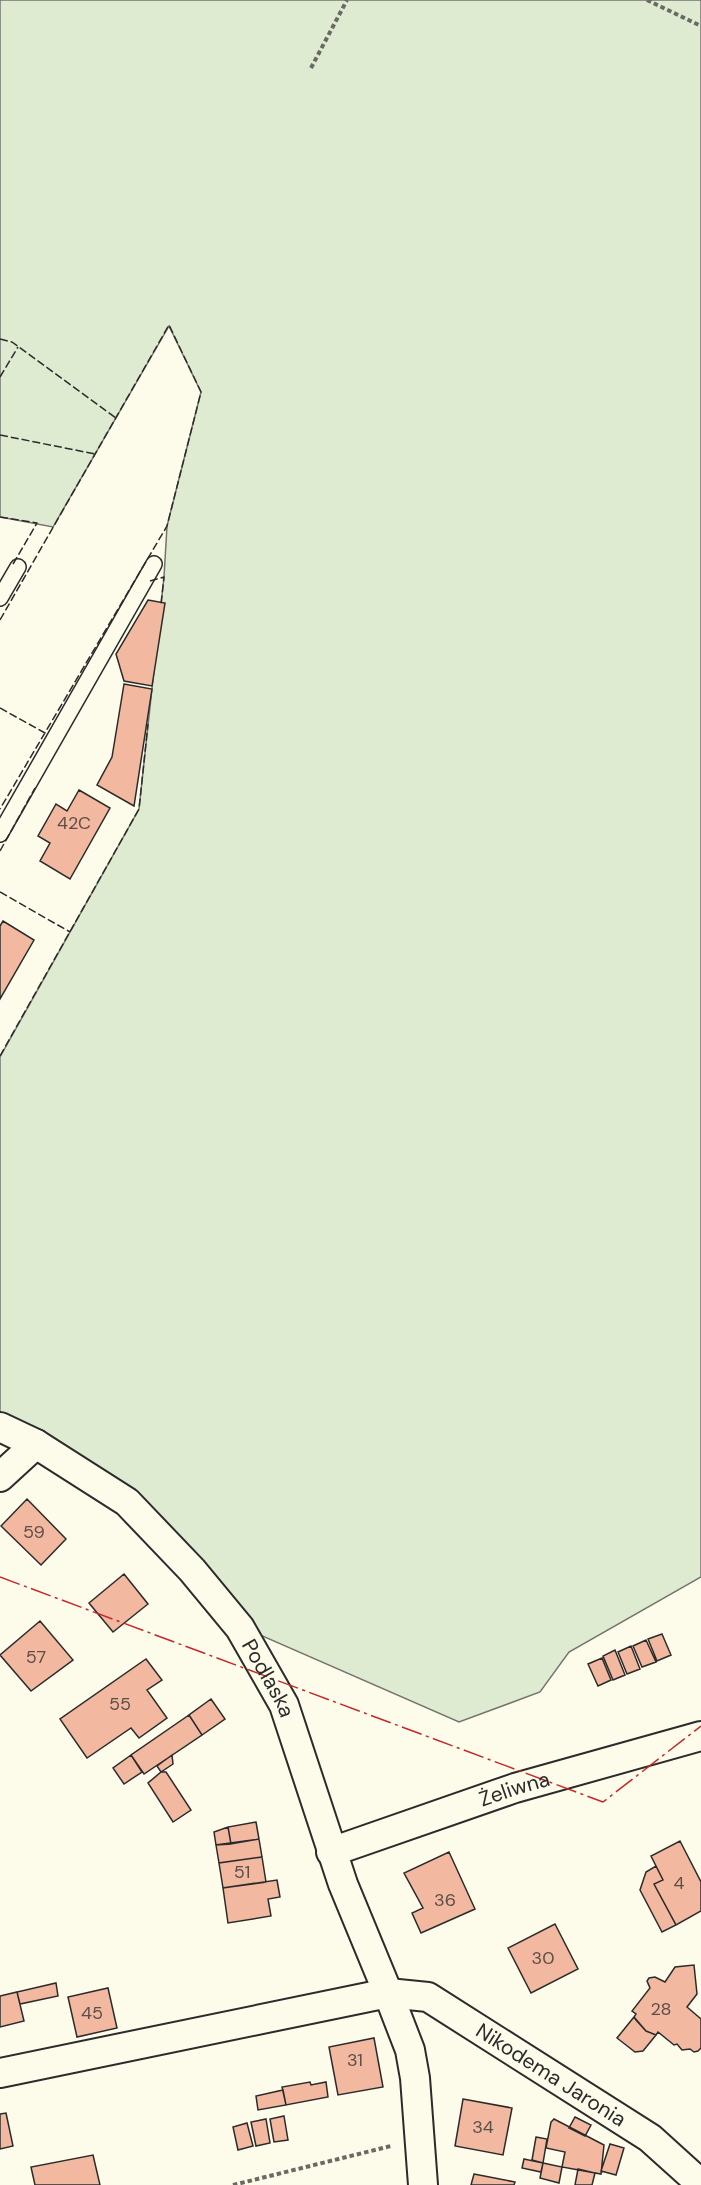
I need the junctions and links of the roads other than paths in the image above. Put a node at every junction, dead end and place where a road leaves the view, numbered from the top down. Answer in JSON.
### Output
{"nodes":[{"id":1,"x":154,"y":564,"type":"dead end"},
{"id":2,"x":18,"y":567,"type":"dead end"},
{"id":3,"x":0,"y":598,"type":"edge"},
{"id":4,"x":0,"y":834,"type":"edge"},
{"id":5,"x":0,"y":1427,"type":"edge"},
{"id":6,"x":36,"y":1444,"type":"junction"},
{"id":7,"x":0,"y":1477,"type":"edge"},
{"id":8,"x":701,"y":1736,"type":"edge"},
{"id":9,"x":331,"y":1852,"type":"junction"},
{"id":10,"x":388,"y":1993,"type":"junction"},
{"id":11,"x":0,"y":2073,"type":"edge"},
{"id":12,"x":701,"y":2184,"type":"edge"},
{"id":13,"x":423,"y":2185,"type":"edge"}],
"edges":[{"from":1,"to":4,"type":"lane"},
{"from":2,"to":3,"type":"lane"},
{"from":5,"to":6,"type":"street","name":"Podlaska"},
{"from":6,"to":7,"type":"street"},
{"from":6,"to":9,"type":"street","name":"Podlaska"},
{"from":8,"to":9,"type":"street","name":"Żeliwna"},
{"from":9,"to":10,"type":"street","name":"Podlaska"},
{"from":10,"to":11,"type":"street"},
{"from":10,"to":12,"type":"street","name":"Nikodema Jaronia"},
{"from":10,"to":13,"type":"street","name":"Podlaska"}]}
